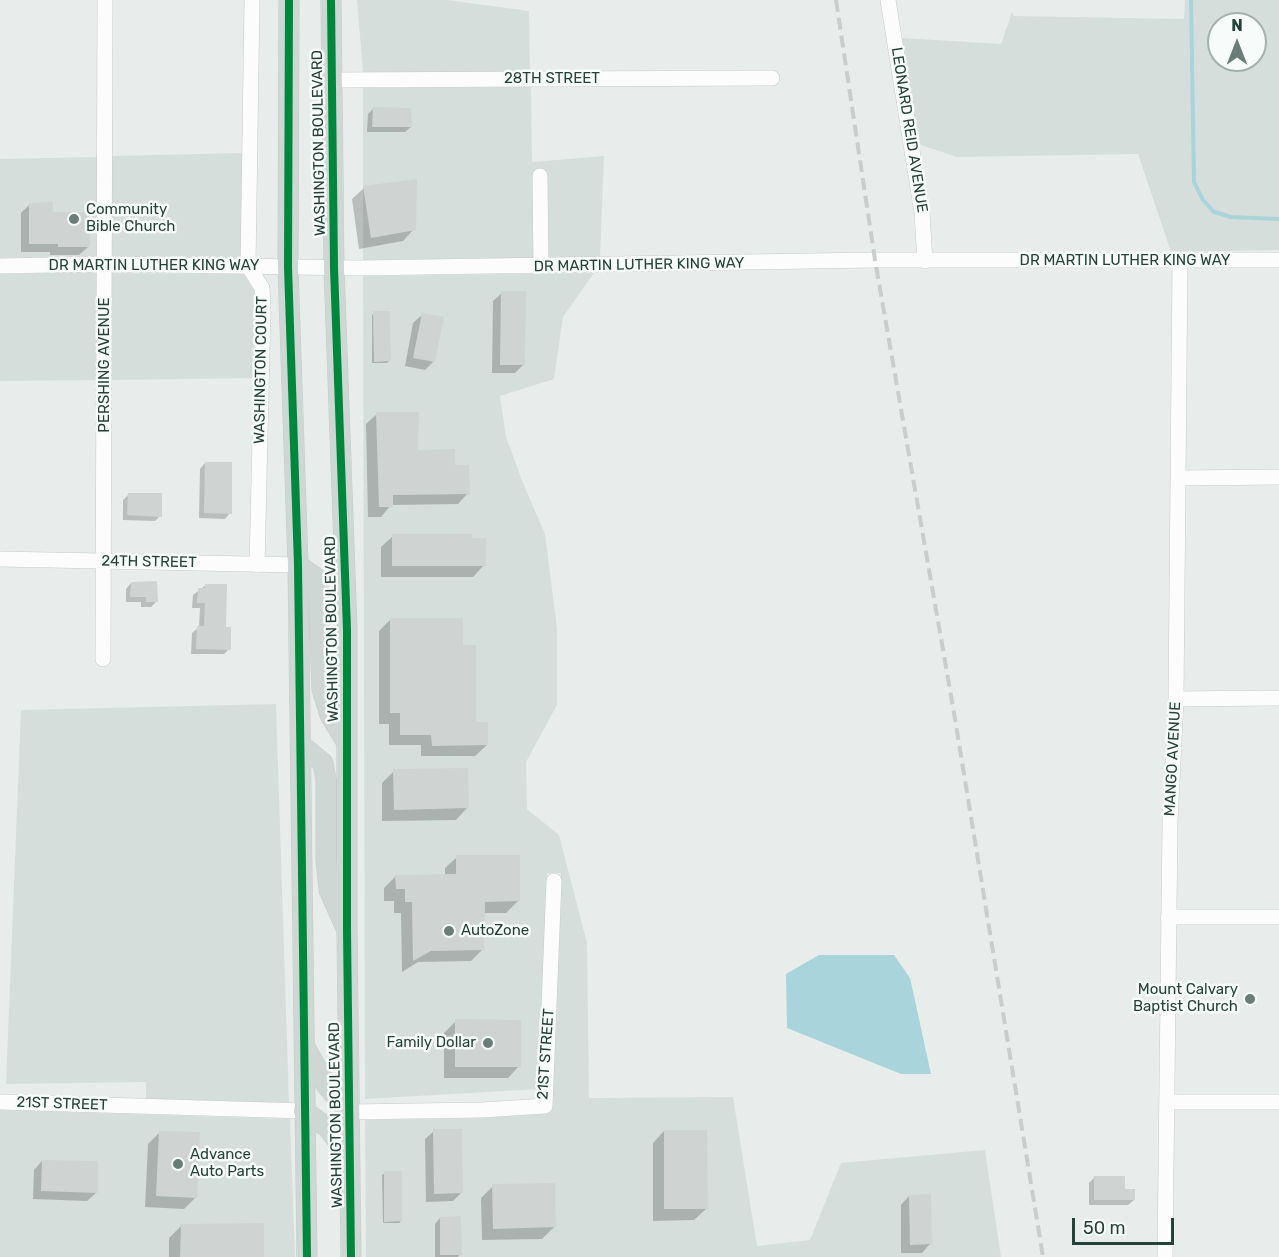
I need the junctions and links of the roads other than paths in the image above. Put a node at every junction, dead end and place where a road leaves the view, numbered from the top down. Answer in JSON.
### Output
{"nodes":[{"id":1,"x":105,"y":0,"type":"edge"},
{"id":2,"x":252,"y":0,"type":"edge"},
{"id":3,"x":289,"y":0,"type":"edge"},
{"id":4,"x":331,"y":0,"type":"edge"},
{"id":5,"x":888,"y":0,"type":"edge"},
{"id":6,"x":772,"y":78,"type":"dead end"},
{"id":7,"x":332,"y":80,"type":"junction"},
{"id":8,"x":540,"y":176,"type":"dead end"},
{"id":9,"x":1279,"y":260,"type":"edge"},
{"id":10,"x":925,"y":261,"type":"junction"},
{"id":11,"x":1180,"y":261,"type":"junction"},
{"id":12,"x":105,"y":264,"type":"junction"},
{"id":13,"x":0,"y":266,"type":"edge"},
{"id":14,"x":248,"y":266,"type":"junction"},
{"id":15,"x":542,"y":266,"type":"junction"},
{"id":16,"x":288,"y":267,"type":"junction"},
{"id":17,"x":334,"y":268,"type":"junction"},
{"id":18,"x":1279,"y":477,"type":"edge"},
{"id":19,"x":1178,"y":478,"type":"junction"},
{"id":20,"x":0,"y":559,"type":"edge"},
{"id":21,"x":104,"y":561,"type":"junction"},
{"id":22,"x":257,"y":565,"type":"junction"},
{"id":23,"x":297,"y":565,"type":"junction"},
{"id":24,"x":103,"y":659,"type":"dead end"},
{"id":25,"x":1279,"y":698,"type":"edge"},
{"id":26,"x":1176,"y":699,"type":"junction"},
{"id":27,"x":300,"y":744,"type":"junction"},
{"id":28,"x":347,"y":744,"type":"junction"},
{"id":29,"x":554,"y":881,"type":"dead end"},
{"id":30,"x":1168,"y":917,"type":"junction"},
{"id":31,"x":1279,"y":917,"type":"edge"},
{"id":32,"x":347,"y":931,"type":"junction"},
{"id":33,"x":305,"y":1047,"type":"junction"},
{"id":34,"x":0,"y":1102,"type":"edge"},
{"id":35,"x":1167,"y":1102,"type":"junction"},
{"id":36,"x":1279,"y":1102,"type":"edge"},
{"id":37,"x":304,"y":1111,"type":"junction"},
{"id":38,"x":349,"y":1112,"type":"junction"},
{"id":39,"x":349,"y":1156,"type":"junction"},
{"id":40,"x":307,"y":1257,"type":"edge"},
{"id":41,"x":351,"y":1257,"type":"edge"},
{"id":42,"x":1165,"y":1257,"type":"edge"}],
"edges":[{"from":1,"to":12,"type":"street","name":"PERSHING AVENUE"},
{"from":2,"to":14,"type":"street"},
{"from":3,"to":16,"type":"main road","name":"WASHINGTON BOULEVARD"},
{"from":4,"to":7,"type":"main road","name":"WASHINGTON BOULEVARD"},
{"from":5,"to":10,"type":"street","name":"LEONARD REID AVENUE"},
{"from":6,"to":7,"type":"street","name":"28TH STREET"},
{"from":7,"to":17,"type":"main road","name":"WASHINGTON BOULEVARD"},
{"from":8,"to":15,"type":"street"},
{"from":9,"to":11,"type":"street","name":"DR MARTIN LUTHER KING WAY"},
{"from":10,"to":11,"type":"street","name":"DR MARTIN LUTHER KING WAY"},
{"from":10,"to":15,"type":"street","name":"DR MARTIN LUTHER KING WAY"},
{"from":11,"to":19,"type":"street","name":"MANGO AVENUE"},
{"from":12,"to":13,"type":"street","name":"DR MARTIN LUTHER KING WAY"},
{"from":12,"to":14,"type":"street","name":"DR MARTIN LUTHER KING WAY"},
{"from":12,"to":21,"type":"street","name":"PERSHING AVENUE"},
{"from":14,"to":16,"type":"street","name":"DR MARTIN LUTHER KING WAY"},
{"from":14,"to":22,"type":"street","name":"WASHINGTON COURT"},
{"from":15,"to":17,"type":"street","name":"DR MARTIN LUTHER KING WAY"},
{"from":16,"to":17,"type":"street","name":"DR MARTIN LUTHER KING WAY"},
{"from":16,"to":23,"type":"main road","name":"WASHINGTON BOULEVARD"},
{"from":17,"to":28,"type":"main road","name":"WASHINGTON BOULEVARD"},
{"from":18,"to":19,"type":"street"},
{"from":19,"to":26,"type":"street","name":"MANGO AVENUE"},
{"from":20,"to":21,"type":"street","name":"24TH STREET"},
{"from":21,"to":22,"type":"street","name":"24TH STREET"},
{"from":21,"to":24,"type":"street","name":"PERSHING AVENUE"},
{"from":22,"to":23,"type":"street","name":"24TH STREET"},
{"from":23,"to":27,"type":"main road","name":"WASHINGTON BOULEVARD"},
{"from":23,"to":28,"type":"main road"},
{"from":25,"to":26,"type":"street"},
{"from":26,"to":30,"type":"street","name":"MANGO AVENUE"},
{"from":27,"to":32,"type":"main road"},
{"from":27,"to":33,"type":"main road","name":"WASHINGTON BOULEVARD"},
{"from":28,"to":32,"type":"main road","name":"WASHINGTON BOULEVARD"},
{"from":29,"to":38,"type":"street","name":"21ST STREET"},
{"from":30,"to":31,"type":"street"},
{"from":30,"to":35,"type":"street","name":"MANGO AVENUE"},
{"from":32,"to":38,"type":"main road","name":"WASHINGTON BOULEVARD"},
{"from":33,"to":37,"type":"main road","name":"WASHINGTON BOULEVARD"},
{"from":33,"to":38,"type":"main road"},
{"from":34,"to":37,"type":"street","name":"21ST STREET"},
{"from":35,"to":36,"type":"street"},
{"from":35,"to":42,"type":"street","name":"MANGO AVENUE"},
{"from":37,"to":39,"type":"main road"},
{"from":37,"to":40,"type":"main road","name":"WASHINGTON BOULEVARD"},
{"from":38,"to":39,"type":"main road","name":"WASHINGTON BOULEVARD"},
{"from":39,"to":41,"type":"main road","name":"WASHINGTON BOULEVARD"}]}
